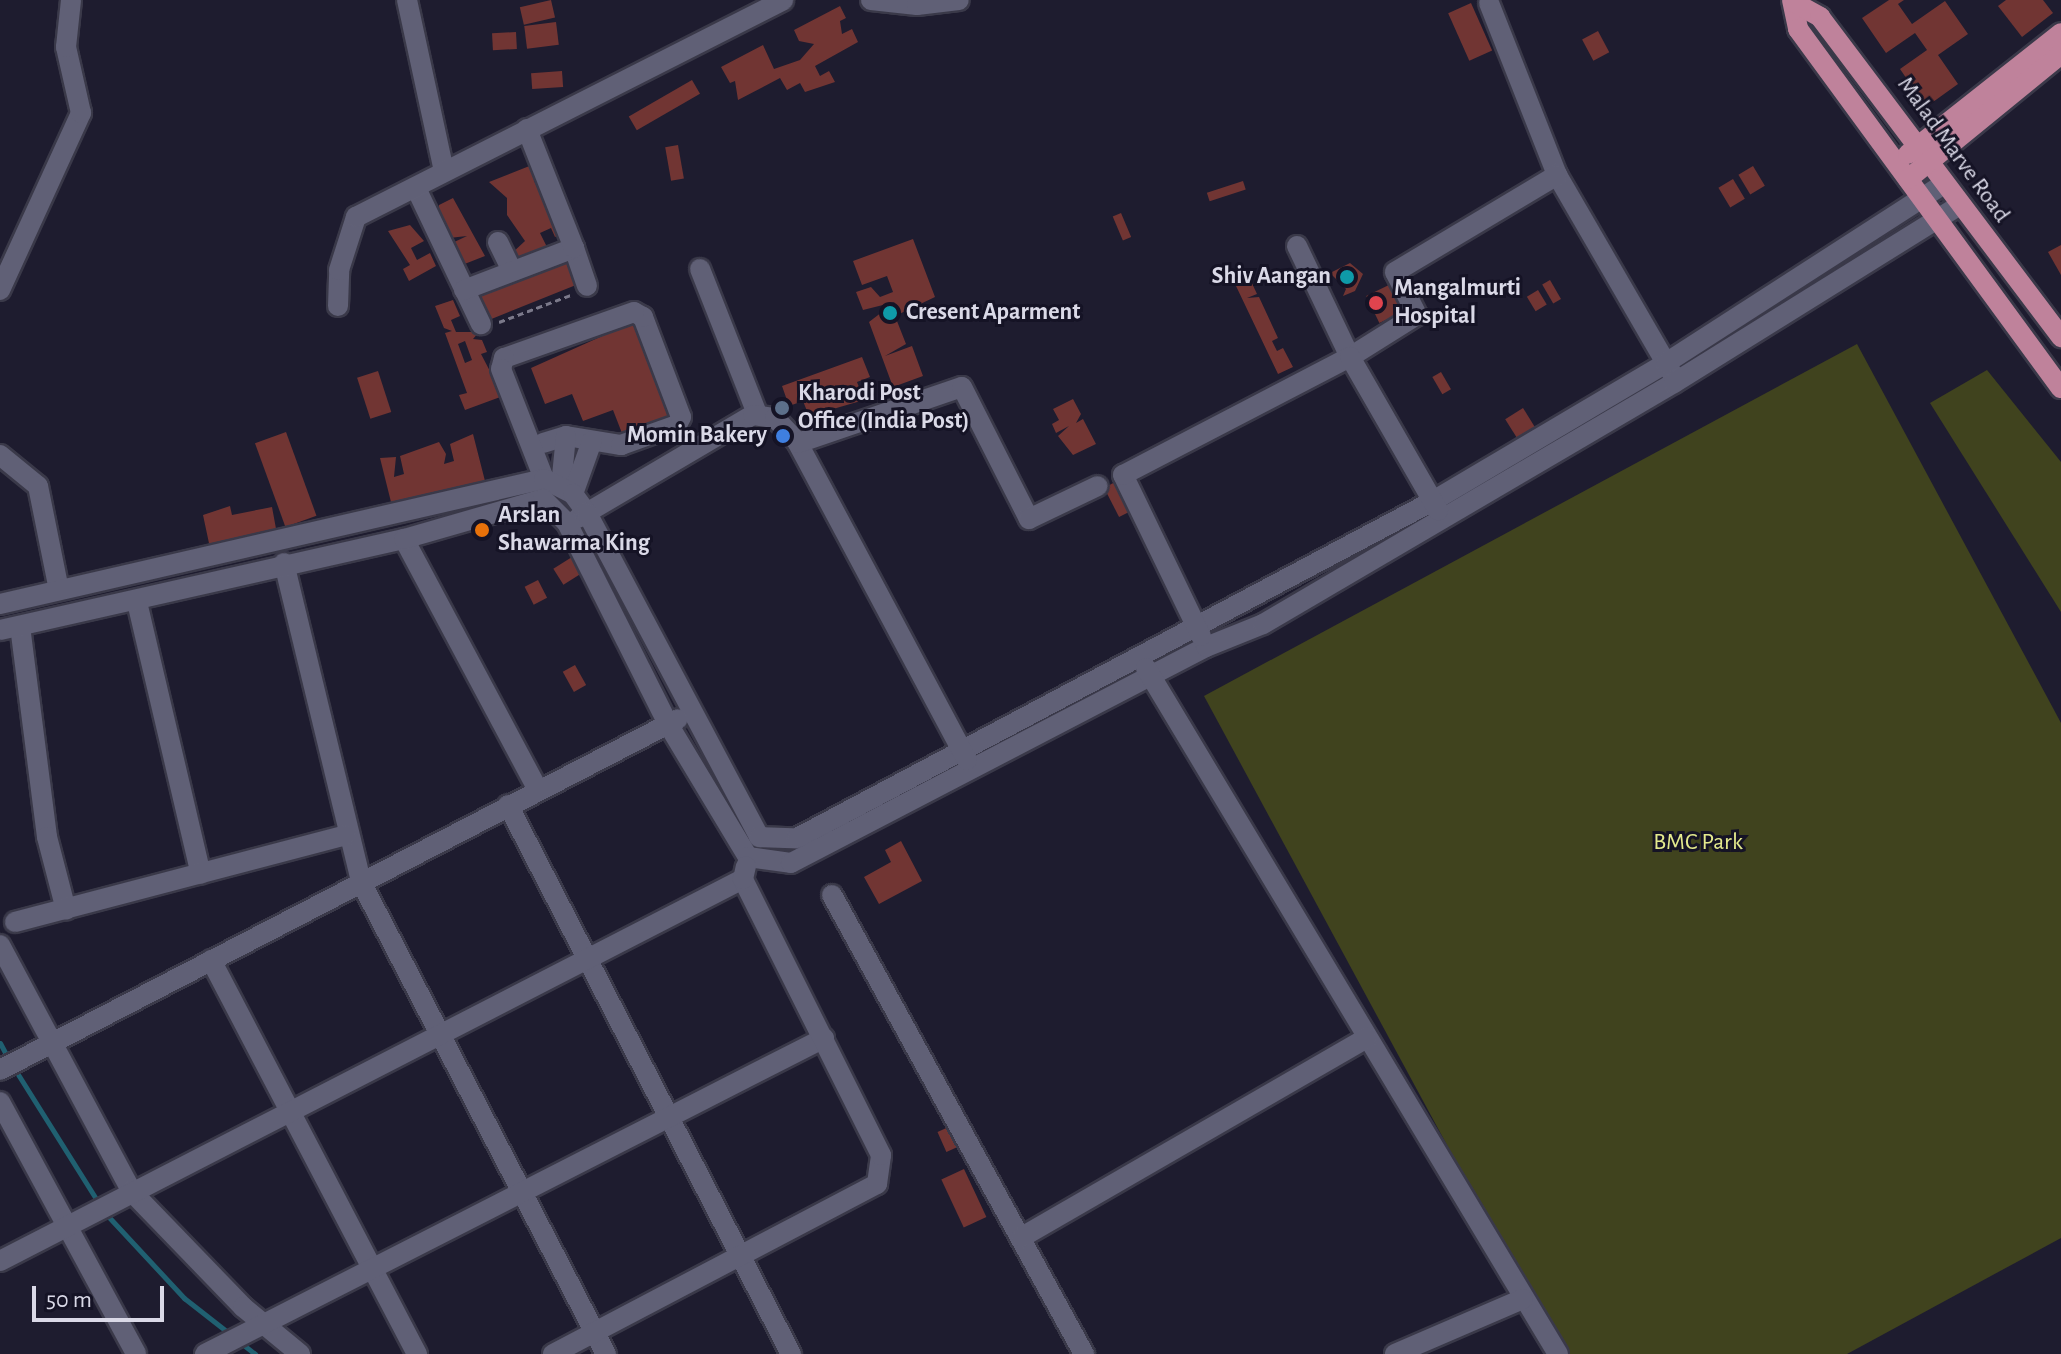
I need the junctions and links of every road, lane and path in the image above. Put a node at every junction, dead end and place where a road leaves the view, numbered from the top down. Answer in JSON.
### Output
{"nodes":[{"id":1,"x":71,"y":0,"type":"edge"},
{"id":2,"x":407,"y":0,"type":"edge"},
{"id":3,"x":783,"y":0,"type":"edge"},
{"id":4,"x":871,"y":0,"type":"edge"},
{"id":5,"x":959,"y":0,"type":"edge"},
{"id":6,"x":1489,"y":3,"type":"dead end"},
{"id":7,"x":1804,"y":4,"type":"edge"},
{"id":8,"x":2061,"y":33,"type":"edge"},
{"id":9,"x":2061,"y":54,"type":"edge"},
{"id":10,"x":2031,"y":66,"type":"junction"},
{"id":11,"x":527,"y":129,"type":"junction"},
{"id":12,"x":1924,"y":151,"type":"junction"},
{"id":13,"x":444,"y":171,"type":"junction"},
{"id":14,"x":1902,"y":172,"type":"junction"},
{"id":15,"x":1557,"y":175,"type":"junction"},
{"id":16,"x":1944,"y":184,"type":"junction"},
{"id":17,"x":416,"y":188,"type":"junction"},
{"id":18,"x":1924,"y":201,"type":"junction"},
{"id":19,"x":1960,"y":205,"type":"junction"},
{"id":20,"x":1936,"y":220,"type":"junction"},
{"id":21,"x":498,"y":242,"type":"dead end"},
{"id":22,"x":1297,"y":246,"type":"dead end"},
{"id":23,"x":574,"y":248,"type":"junction"},
{"id":24,"x":700,"y":269,"type":"dead end"},
{"id":25,"x":512,"y":271,"type":"junction"},
{"id":26,"x":587,"y":286,"type":"joint"},
{"id":27,"x":0,"y":290,"type":"edge"},
{"id":28,"x":464,"y":290,"type":"junction"},
{"id":29,"x":2029,"y":295,"type":"junction"},
{"id":30,"x":338,"y":306,"type":"dead end"},
{"id":31,"x":2004,"y":313,"type":"junction"},
{"id":32,"x":481,"y":324,"type":"joint"},
{"id":33,"x":2061,"y":337,"type":"edge"},
{"id":34,"x":1350,"y":357,"type":"junction"},
{"id":35,"x":1672,"y":372,"type":"junction"},
{"id":36,"x":2061,"y":388,"type":"edge"},
{"id":37,"x":757,"y":414,"type":"junction"},
{"id":38,"x":566,"y":436,"type":"junction"},
{"id":39,"x":592,"y":441,"type":"junction"},
{"id":40,"x":543,"y":443,"type":"dead end"},
{"id":41,"x":798,"y":443,"type":"junction"},
{"id":42,"x":0,"y":455,"type":"edge"},
{"id":43,"x":1098,"y":486,"type":"dead end"},
{"id":44,"x":559,"y":487,"type":"junction"},
{"id":45,"x":1433,"y":501,"type":"junction"},
{"id":46,"x":587,"y":513,"type":"junction"},
{"id":47,"x":1444,"y":521,"type":"junction"},
{"id":48,"x":567,"y":523,"type":"junction"},
{"id":49,"x":404,"y":539,"type":"junction"},
{"id":50,"x":214,"y":557,"type":"junction"},
{"id":51,"x":284,"y":563,"type":"junction"},
{"id":52,"x":217,"y":581,"type":"junction"},
{"id":53,"x":59,"y":590,"type":"junction"},
{"id":54,"x":137,"y":602,"type":"junction"},
{"id":55,"x":0,"y":604,"type":"edge"},
{"id":56,"x":1197,"y":626,"type":"junction"},
{"id":57,"x":10,"y":628,"type":"edge"},
{"id":58,"x":1206,"y":647,"type":"junction"},
{"id":59,"x":1139,"y":654,"type":"junction"},
{"id":60,"x":1152,"y":677,"type":"junction"},
{"id":61,"x":689,"y":713,"type":"junction"},
{"id":62,"x":668,"y":724,"type":"junction"},
{"id":63,"x":961,"y":748,"type":"junction"},
{"id":64,"x":923,"y":768,"type":"junction"},
{"id":65,"x":973,"y":771,"type":"junction"},
{"id":66,"x":538,"y":790,"type":"junction"},
{"id":67,"x":934,"y":790,"type":"junction"},
{"id":68,"x":508,"y":805,"type":"junction"},
{"id":69,"x":840,"y":826,"type":"junction"},
{"id":70,"x":346,"y":835,"type":"junction"},
{"id":71,"x":759,"y":837,"type":"junction"},
{"id":72,"x":748,"y":857,"type":"junction"},
{"id":73,"x":201,"y":874,"type":"junction"},
{"id":74,"x":743,"y":879,"type":"junction"},
{"id":75,"x":361,"y":882,"type":"junction"},
{"id":76,"x":832,"y":895,"type":"dead end"},
{"id":77,"x":66,"y":910,"type":"junction"},
{"id":78,"x":15,"y":922,"type":"dead end"},
{"id":79,"x":0,"y":945,"type":"edge"},
{"id":80,"x":586,"y":957,"type":"junction"},
{"id":81,"x":211,"y":960,"type":"junction"},
{"id":82,"x":439,"y":1033,"type":"junction"},
{"id":83,"x":824,"y":1038,"type":"junction"},
{"id":84,"x":1367,"y":1038,"type":"junction"},
{"id":85,"x":42,"y":1048,"type":"junction"},
{"id":86,"x":0,"y":1070,"type":"edge"},
{"id":87,"x":0,"y":1102,"type":"edge"},
{"id":88,"x":290,"y":1110,"type":"junction"},
{"id":89,"x":669,"y":1117,"type":"junction"},
{"id":90,"x":522,"y":1192,"type":"junction"},
{"id":91,"x":127,"y":1195,"type":"junction"},
{"id":92,"x":74,"y":1222,"type":"junction"},
{"id":93,"x":1022,"y":1237,"type":"junction"},
{"id":94,"x":740,"y":1256,"type":"junction"},
{"id":95,"x":0,"y":1261,"type":"edge"},
{"id":96,"x":372,"y":1268,"type":"junction"},
{"id":97,"x":1523,"y":1299,"type":"junction"},
{"id":98,"x":255,"y":1329,"type":"junction"},
{"id":99,"x":595,"y":1332,"type":"junction"},
{"id":100,"x":136,"y":1354,"type":"edge"},
{"id":101,"x":205,"y":1354,"type":"edge"},
{"id":102,"x":300,"y":1354,"type":"edge"},
{"id":103,"x":417,"y":1354,"type":"edge"},
{"id":104,"x":553,"y":1354,"type":"edge"},
{"id":105,"x":606,"y":1354,"type":"edge"},
{"id":106,"x":791,"y":1354,"type":"edge"},
{"id":107,"x":1084,"y":1354,"type":"edge"},
{"id":108,"x":1395,"y":1354,"type":"edge"},
{"id":109,"x":1558,"y":1354,"type":"edge"}],
"edges":[{"from":1,"to":27,"type":"street"},
{"from":2,"to":13,"type":"street"},
{"from":3,"to":11,"type":"street"},
{"from":4,"to":5,"type":"street"},
{"from":6,"to":15,"type":"street"},
{"from":7,"to":12,"type":"main road","name":"Malad Marve Road"},
{"from":7,"to":14,"type":"main road"},
{"from":8,"to":10,"type":"main road"},
{"from":9,"to":10,"type":"main road"},
{"from":10,"to":12,"type":"main road"},
{"from":11,"to":13,"type":"street"},
{"from":11,"to":23,"type":"street"},
{"from":12,"to":14,"type":"main road"},
{"from":12,"to":16,"type":"main road","name":"Malad Marve Road"},
{"from":13,"to":17,"type":"street"},
{"from":14,"to":18,"type":"main road"},
{"from":15,"to":34,"type":"street"},
{"from":15,"to":35,"type":"street"},
{"from":16,"to":18,"type":"street"},
{"from":16,"to":19,"type":"main road","name":"Malad Marve Road"},
{"from":17,"to":28,"type":"street"},
{"from":17,"to":30,"type":"street"},
{"from":18,"to":20,"type":"main road"},
{"from":18,"to":35,"type":"street"},
{"from":19,"to":20,"type":"street"},
{"from":19,"to":29,"type":"main road","name":"Malad Marve Road"},
{"from":20,"to":31,"type":"main road"},
{"from":20,"to":35,"type":"street"},
{"from":21,"to":25,"type":"street"},
{"from":22,"to":34,"type":"street"},
{"from":23,"to":25,"type":"street"},
{"from":23,"to":26,"type":"street"},
{"from":24,"to":37,"type":"street"},
{"from":25,"to":28,"type":"street"},
{"from":26,"to":32,"type":"path"},
{"from":28,"to":32,"type":"street"},
{"from":29,"to":31,"type":"main road"},
{"from":29,"to":33,"type":"main road","name":"Malad Marve Road"},
{"from":31,"to":36,"type":"main road"},
{"from":34,"to":45,"type":"street"},
{"from":34,"to":56,"type":"street"},
{"from":35,"to":45,"type":"street"},
{"from":35,"to":47,"type":"street"},
{"from":37,"to":41,"type":"street"},
{"from":37,"to":46,"type":"street"},
{"from":38,"to":39,"type":"street"},
{"from":38,"to":40,"type":"street"},
{"from":38,"to":44,"type":"street"},
{"from":39,"to":44,"type":"street"},
{"from":39,"to":44,"type":"street"},
{"from":41,"to":43,"type":"street"},
{"from":41,"to":63,"type":"street"},
{"from":42,"to":53,"type":"street"},
{"from":44,"to":46,"type":"street"},
{"from":44,"to":50,"type":"street"},
{"from":45,"to":47,"type":"street"},
{"from":45,"to":56,"type":"street"},
{"from":46,"to":48,"type":"street"},
{"from":46,"to":61,"type":"street"},
{"from":47,"to":58,"type":"street"},
{"from":48,"to":49,"type":"street"},
{"from":48,"to":62,"type":"street"},
{"from":49,"to":51,"type":"street"},
{"from":49,"to":66,"type":"street"},
{"from":50,"to":52,"type":"street"},
{"from":50,"to":53,"type":"street"},
{"from":51,"to":52,"type":"street"},
{"from":51,"to":70,"type":"street"},
{"from":52,"to":54,"type":"street"},
{"from":53,"to":55,"type":"street"},
{"from":54,"to":57,"type":"street"},
{"from":54,"to":73,"type":"street"},
{"from":56,"to":58,"type":"street"},
{"from":56,"to":59,"type":"street"},
{"from":57,"to":77,"type":"street"},
{"from":58,"to":60,"type":"street"},
{"from":59,"to":60,"type":"street"},
{"from":59,"to":63,"type":"street"},
{"from":60,"to":65,"type":"street"},
{"from":60,"to":84,"type":"street"},
{"from":61,"to":62,"type":"street"},
{"from":61,"to":71,"type":"street"},
{"from":62,"to":66,"type":"street"},
{"from":62,"to":72,"type":"street"},
{"from":63,"to":64,"type":"street"},
{"from":63,"to":65,"type":"street"},
{"from":64,"to":67,"type":"street"},
{"from":64,"to":69,"type":"street"},
{"from":65,"to":67,"type":"street"},
{"from":66,"to":68,"type":"street"},
{"from":67,"to":69,"type":"street"},
{"from":68,"to":75,"type":"street"},
{"from":68,"to":80,"type":"street"},
{"from":69,"to":71,"type":"street"},
{"from":69,"to":72,"type":"street"},
{"from":70,"to":73,"type":"street"},
{"from":70,"to":75,"type":"street"},
{"from":71,"to":72,"type":"street"},
{"from":72,"to":74,"type":"street"},
{"from":73,"to":77,"type":"street"},
{"from":74,"to":80,"type":"street"},
{"from":74,"to":83,"type":"street"},
{"from":75,"to":81,"type":"street"},
{"from":75,"to":82,"type":"street"},
{"from":76,"to":93,"type":"street"},
{"from":77,"to":78,"type":"street"},
{"from":79,"to":85,"type":"street"},
{"from":80,"to":82,"type":"street"},
{"from":80,"to":89,"type":"street"},
{"from":81,"to":85,"type":"street"},
{"from":81,"to":88,"type":"street"},
{"from":82,"to":88,"type":"street"},
{"from":82,"to":90,"type":"street"},
{"from":83,"to":89,"type":"street"},
{"from":83,"to":94,"type":"street"},
{"from":84,"to":93,"type":"street"},
{"from":84,"to":97,"type":"street"},
{"from":85,"to":86,"type":"street"},
{"from":85,"to":91,"type":"street"},
{"from":87,"to":92,"type":"street"},
{"from":88,"to":91,"type":"street"},
{"from":88,"to":96,"type":"street"},
{"from":89,"to":90,"type":"street"},
{"from":89,"to":94,"type":"street"},
{"from":90,"to":96,"type":"street"},
{"from":90,"to":99,"type":"street"},
{"from":91,"to":92,"type":"street"},
{"from":91,"to":98,"type":"street"},
{"from":92,"to":95,"type":"street"},
{"from":92,"to":100,"type":"street"},
{"from":93,"to":107,"type":"street"},
{"from":94,"to":99,"type":"street"},
{"from":94,"to":106,"type":"street"},
{"from":96,"to":98,"type":"street"},
{"from":96,"to":103,"type":"street"},
{"from":97,"to":108,"type":"street"},
{"from":97,"to":109,"type":"street"},
{"from":98,"to":101,"type":"street"},
{"from":98,"to":102,"type":"street"},
{"from":99,"to":104,"type":"street"},
{"from":99,"to":105,"type":"street"}]}
